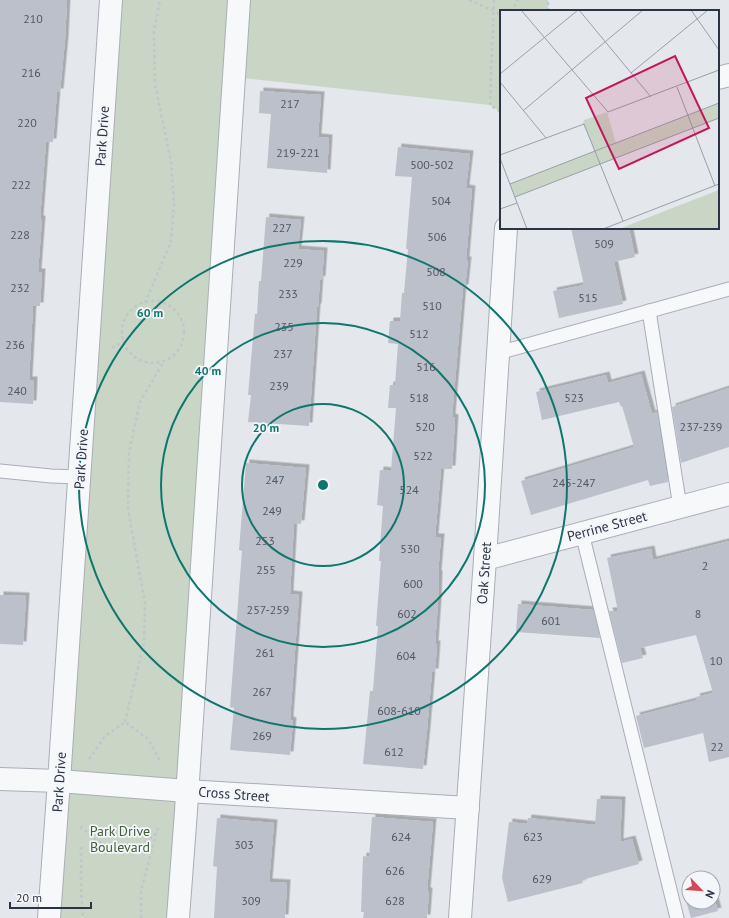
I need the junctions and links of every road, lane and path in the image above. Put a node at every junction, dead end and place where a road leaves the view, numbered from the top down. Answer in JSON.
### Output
{"nodes":[{"id":1,"x":111,"y":0,"type":"edge"},
{"id":2,"x":160,"y":0,"type":"edge"},
{"id":3,"x":239,"y":0,"type":"edge"},
{"id":4,"x":469,"y":0,"type":"edge"},
{"id":5,"x":494,"y":0,"type":"edge"},
{"id":6,"x":518,"y":0,"type":"edge"},
{"id":7,"x":494,"y":10,"type":"junction"},
{"id":8,"x":511,"y":10,"type":"edge"},
{"id":9,"x":500,"y":14,"type":"edge"},
{"id":10,"x":729,"y":75,"type":"edge"},
{"id":11,"x":719,"y":78,"type":"edge"},
{"id":12,"x":500,"y":111,"type":"edge"},
{"id":13,"x":506,"y":229,"type":"edge"},
{"id":14,"x":729,"y":289,"type":"edge"},
{"id":15,"x":145,"y":303,"type":"junction"},
{"id":16,"x":649,"y":312,"type":"junction"},
{"id":17,"x":498,"y":354,"type":"junction"},
{"id":18,"x":164,"y":361,"type":"junction"},
{"id":19,"x":0,"y":471,"type":"edge"},
{"id":20,"x":80,"y":477,"type":"junction"},
{"id":21,"x":729,"y":494,"type":"edge"},
{"id":22,"x":680,"y":507,"type":"junction"},
{"id":23,"x":582,"y":533,"type":"junction"},
{"id":24,"x":485,"y":559,"type":"junction"},
{"id":25,"x":125,"y":722,"type":"junction"},
{"id":26,"x":89,"y":759,"type":"dead end"},
{"id":27,"x":164,"y":769,"type":"dead end"},
{"id":28,"x":0,"y":779,"type":"edge"},
{"id":29,"x":59,"y":781,"type":"junction"},
{"id":30,"x":187,"y":791,"type":"junction"},
{"id":31,"x":468,"y":808,"type":"junction"},
{"id":32,"x":81,"y":820,"type":"dead end"},
{"id":33,"x":159,"y":822,"type":"dead end"},
{"id":34,"x":81,"y":827,"type":"junction"},
{"id":35,"x":156,"y":834,"type":"junction"},
{"id":36,"x":81,"y":835,"type":"dead end"},
{"id":37,"x":81,"y":842,"type":"dead end"},
{"id":38,"x":49,"y":918,"type":"edge"},
{"id":39,"x":83,"y":918,"type":"edge"},
{"id":40,"x":141,"y":918,"type":"edge"},
{"id":41,"x":178,"y":918,"type":"edge"},
{"id":42,"x":460,"y":918,"type":"edge"},
{"id":43,"x":677,"y":918,"type":"edge"}],
"edges":[{"from":1,"to":20,"type":"street","name":"Park Drive"},
{"from":2,"to":15,"type":"path"},
{"from":3,"to":30,"type":"street"},
{"from":4,"to":7,"type":"path"},
{"from":5,"to":7,"type":"path"},
{"from":6,"to":8,"type":"path"},
{"from":7,"to":9,"type":"path"},
{"from":7,"to":12,"type":"path"},
{"from":10,"to":11,"type":"street"},
{"from":13,"to":17,"type":"street","name":"Oak Street"},
{"from":14,"to":16,"type":"lane"},
{"from":15,"to":18,"type":"path"},
{"from":15,"to":18,"type":"path"},
{"from":16,"to":17,"type":"lane"},
{"from":16,"to":22,"type":"lane"},
{"from":17,"to":24,"type":"street","name":"Oak Street"},
{"from":18,"to":25,"type":"path"},
{"from":19,"to":20,"type":"lane"},
{"from":20,"to":29,"type":"street","name":"Park Drive"},
{"from":21,"to":22,"type":"street","name":"Perrine Street"},
{"from":22,"to":23,"type":"street","name":"Perrine Street"},
{"from":23,"to":24,"type":"street","name":"Perrine Street"},
{"from":23,"to":43,"type":"lane"},
{"from":24,"to":31,"type":"street","name":"Oak Street"},
{"from":25,"to":26,"type":"path"},
{"from":25,"to":27,"type":"path"},
{"from":28,"to":29,"type":"street","name":"Cross Street"},
{"from":29,"to":30,"type":"street","name":"Cross Street"},
{"from":29,"to":38,"type":"street","name":"Park Drive"},
{"from":30,"to":31,"type":"street","name":"Cross Street"},
{"from":30,"to":41,"type":"street"},
{"from":31,"to":42,"type":"street","name":"Oak Street"},
{"from":32,"to":34,"type":"path"},
{"from":33,"to":35,"type":"path"},
{"from":34,"to":35,"type":"path"},
{"from":34,"to":36,"type":"path"},
{"from":35,"to":40,"type":"path"},
{"from":37,"to":39,"type":"path"}]}
